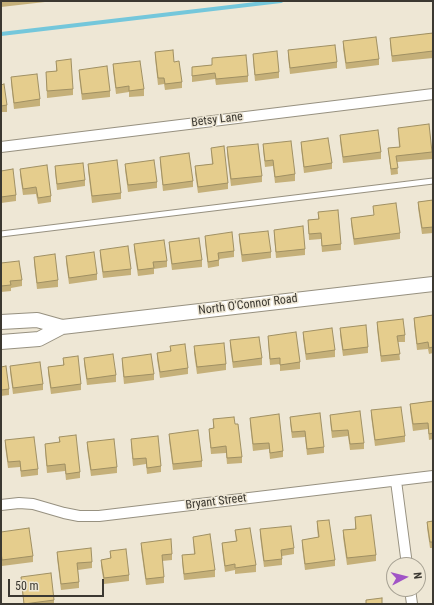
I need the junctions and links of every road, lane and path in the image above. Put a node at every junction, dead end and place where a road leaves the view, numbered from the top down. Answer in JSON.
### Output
{"nodes":[{"id":1,"x":433,"y":94,"type":"edge"},
{"id":2,"x":1,"y":147,"type":"edge"},
{"id":3,"x":433,"y":181,"type":"edge"},
{"id":4,"x":1,"y":234,"type":"edge"},
{"id":5,"x":433,"y":284,"type":"edge"},
{"id":6,"x":1,"y":322,"type":"edge"},
{"id":7,"x":62,"y":327,"type":"junction"},
{"id":8,"x":1,"y":342,"type":"edge"},
{"id":9,"x":433,"y":476,"type":"edge"},
{"id":10,"x":396,"y":481,"type":"junction"},
{"id":11,"x":1,"y":505,"type":"edge"},
{"id":12,"x":405,"y":557,"type":"edge"}],
"edges":[{"from":1,"to":2,"type":"street","name":"Betsy Lane"},
{"from":3,"to":4,"type":"lane"},
{"from":5,"to":7,"type":"main road","name":"North O'Connor Road"},
{"from":6,"to":7,"type":"main road","name":"North O'Connor Road"},
{"from":7,"to":8,"type":"main road","name":"North O'Connor Road"},
{"from":9,"to":10,"type":"street","name":"Bryant Street"},
{"from":10,"to":11,"type":"street","name":"Bryant Street"},
{"from":10,"to":12,"type":"street"}]}
